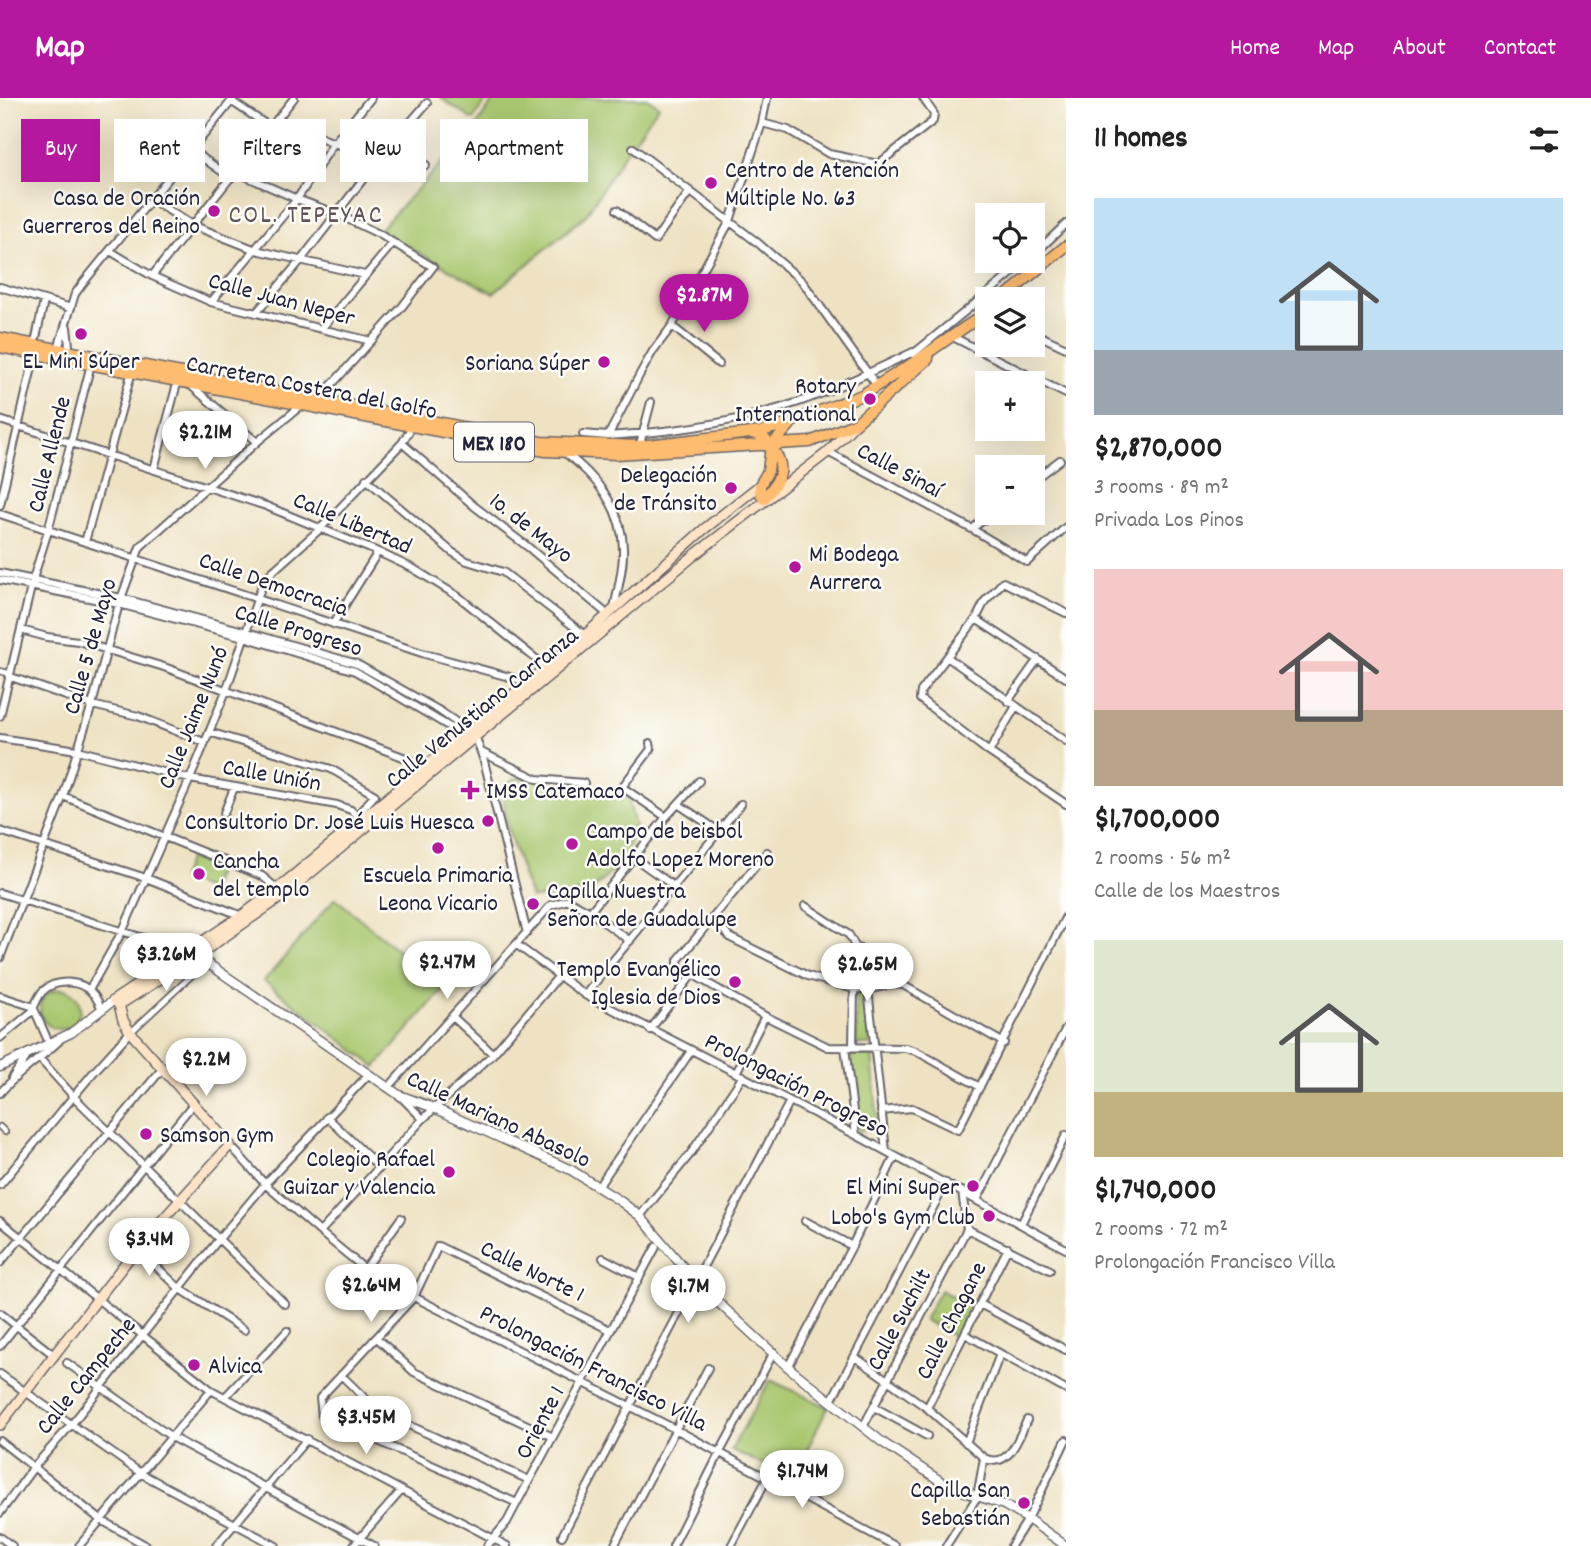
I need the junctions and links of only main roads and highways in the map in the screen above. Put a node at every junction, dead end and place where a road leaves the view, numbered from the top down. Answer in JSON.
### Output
{"nodes":[{"id":1,"x":1066,"y":246,"type":"edge"},
{"id":2,"x":1016,"y":287,"type":"edge"},
{"id":3,"x":975,"y":320,"type":"edge"},
{"id":4,"x":954,"y":335,"type":"junction"},
{"id":5,"x":0,"y":338,"type":"edge"},
{"id":6,"x":7,"y":345,"type":"edge"},
{"id":7,"x":70,"y":356,"type":"junction"},
{"id":8,"x":796,"y":420,"type":"junction"},
{"id":9,"x":413,"y":423,"type":"junction"},
{"id":10,"x":856,"y":423,"type":"junction"},
{"id":11,"x":752,"y":433,"type":"junction"},
{"id":12,"x":771,"y":446,"type":"junction"},
{"id":13,"x":639,"y":450,"type":"junction"},
{"id":14,"x":760,"y":485,"type":"junction"},
{"id":15,"x":764,"y":499,"type":"junction"},
{"id":16,"x":531,"y":685,"type":"junction"},
{"id":17,"x":471,"y":737,"type":"junction"},
{"id":18,"x":361,"y":820,"type":"junction"},
{"id":19,"x":0,"y":1425,"type":"edge"}],
"edges":[{"from":1,"to":2,"type":"main road"},
{"from":3,"to":4,"type":"main road","name":"Carretera Costera del Golfo","number":"MEX 180"},
{"from":4,"to":8,"type":"main road","name":"Carretera Costera del Golfo","number":"MEX 180"},
{"from":4,"to":10,"type":"main road","name":"Carretera Costera del Golfo","number":"MEX 180"},
{"from":5,"to":6,"type":"main road","name":"Carretera Costera del Golfo","number":"MEX 180"},
{"from":6,"to":7,"type":"main road","name":"Carretera Costera del Golfo","number":"MEX 180"},
{"from":7,"to":9,"type":"main road","name":"Carretera Costera del Golfo","number":"MEX 180"},
{"from":7,"to":9,"type":"main road","name":"Carretera Costera del Golfo","number":"MEX 180"},
{"from":8,"to":11,"type":"main road","name":"Carretera Costera del Golfo","number":"MEX 180"},
{"from":8,"to":12,"type":"main road"},
{"from":9,"to":13,"type":"main road","name":"Carretera Costera del Golfo","number":"MEX 180"},
{"from":9,"to":13,"type":"main road","name":"Carretera Costera del Golfo","number":"MEX 180"},
{"from":10,"to":12,"type":"main road","name":"Carretera Costera del Golfo","number":"MEX 180"},
{"from":10,"to":15,"type":"main road","name":"Calle Venustiano Carranza"},
{"from":11,"to":12,"type":"main road"},
{"from":11,"to":13,"type":"main road","name":"Carretera Costera del Golfo","number":"MEX 180"},
{"from":12,"to":13,"type":"main road","name":"Carretera Costera del Golfo","number":"MEX 180"},
{"from":12,"to":14,"type":"main road"},
{"from":12,"to":15,"type":"main road"},
{"from":14,"to":15,"type":"main road"},
{"from":14,"to":16,"type":"main road","name":"Calle Venustiano Carranza"},
{"from":15,"to":16,"type":"main road","name":"Calle Venustiano Carranza"},
{"from":16,"to":17,"type":"main road","name":"Calle Venustiano Carranza"},
{"from":17,"to":18,"type":"main road","name":"Calle Venustiano Carranza"},
{"from":17,"to":18,"type":"main road","name":"Calle Venustiano Carranza"},
{"from":18,"to":19,"type":"main road","name":"Calle Venustiano Carranza"}]}
